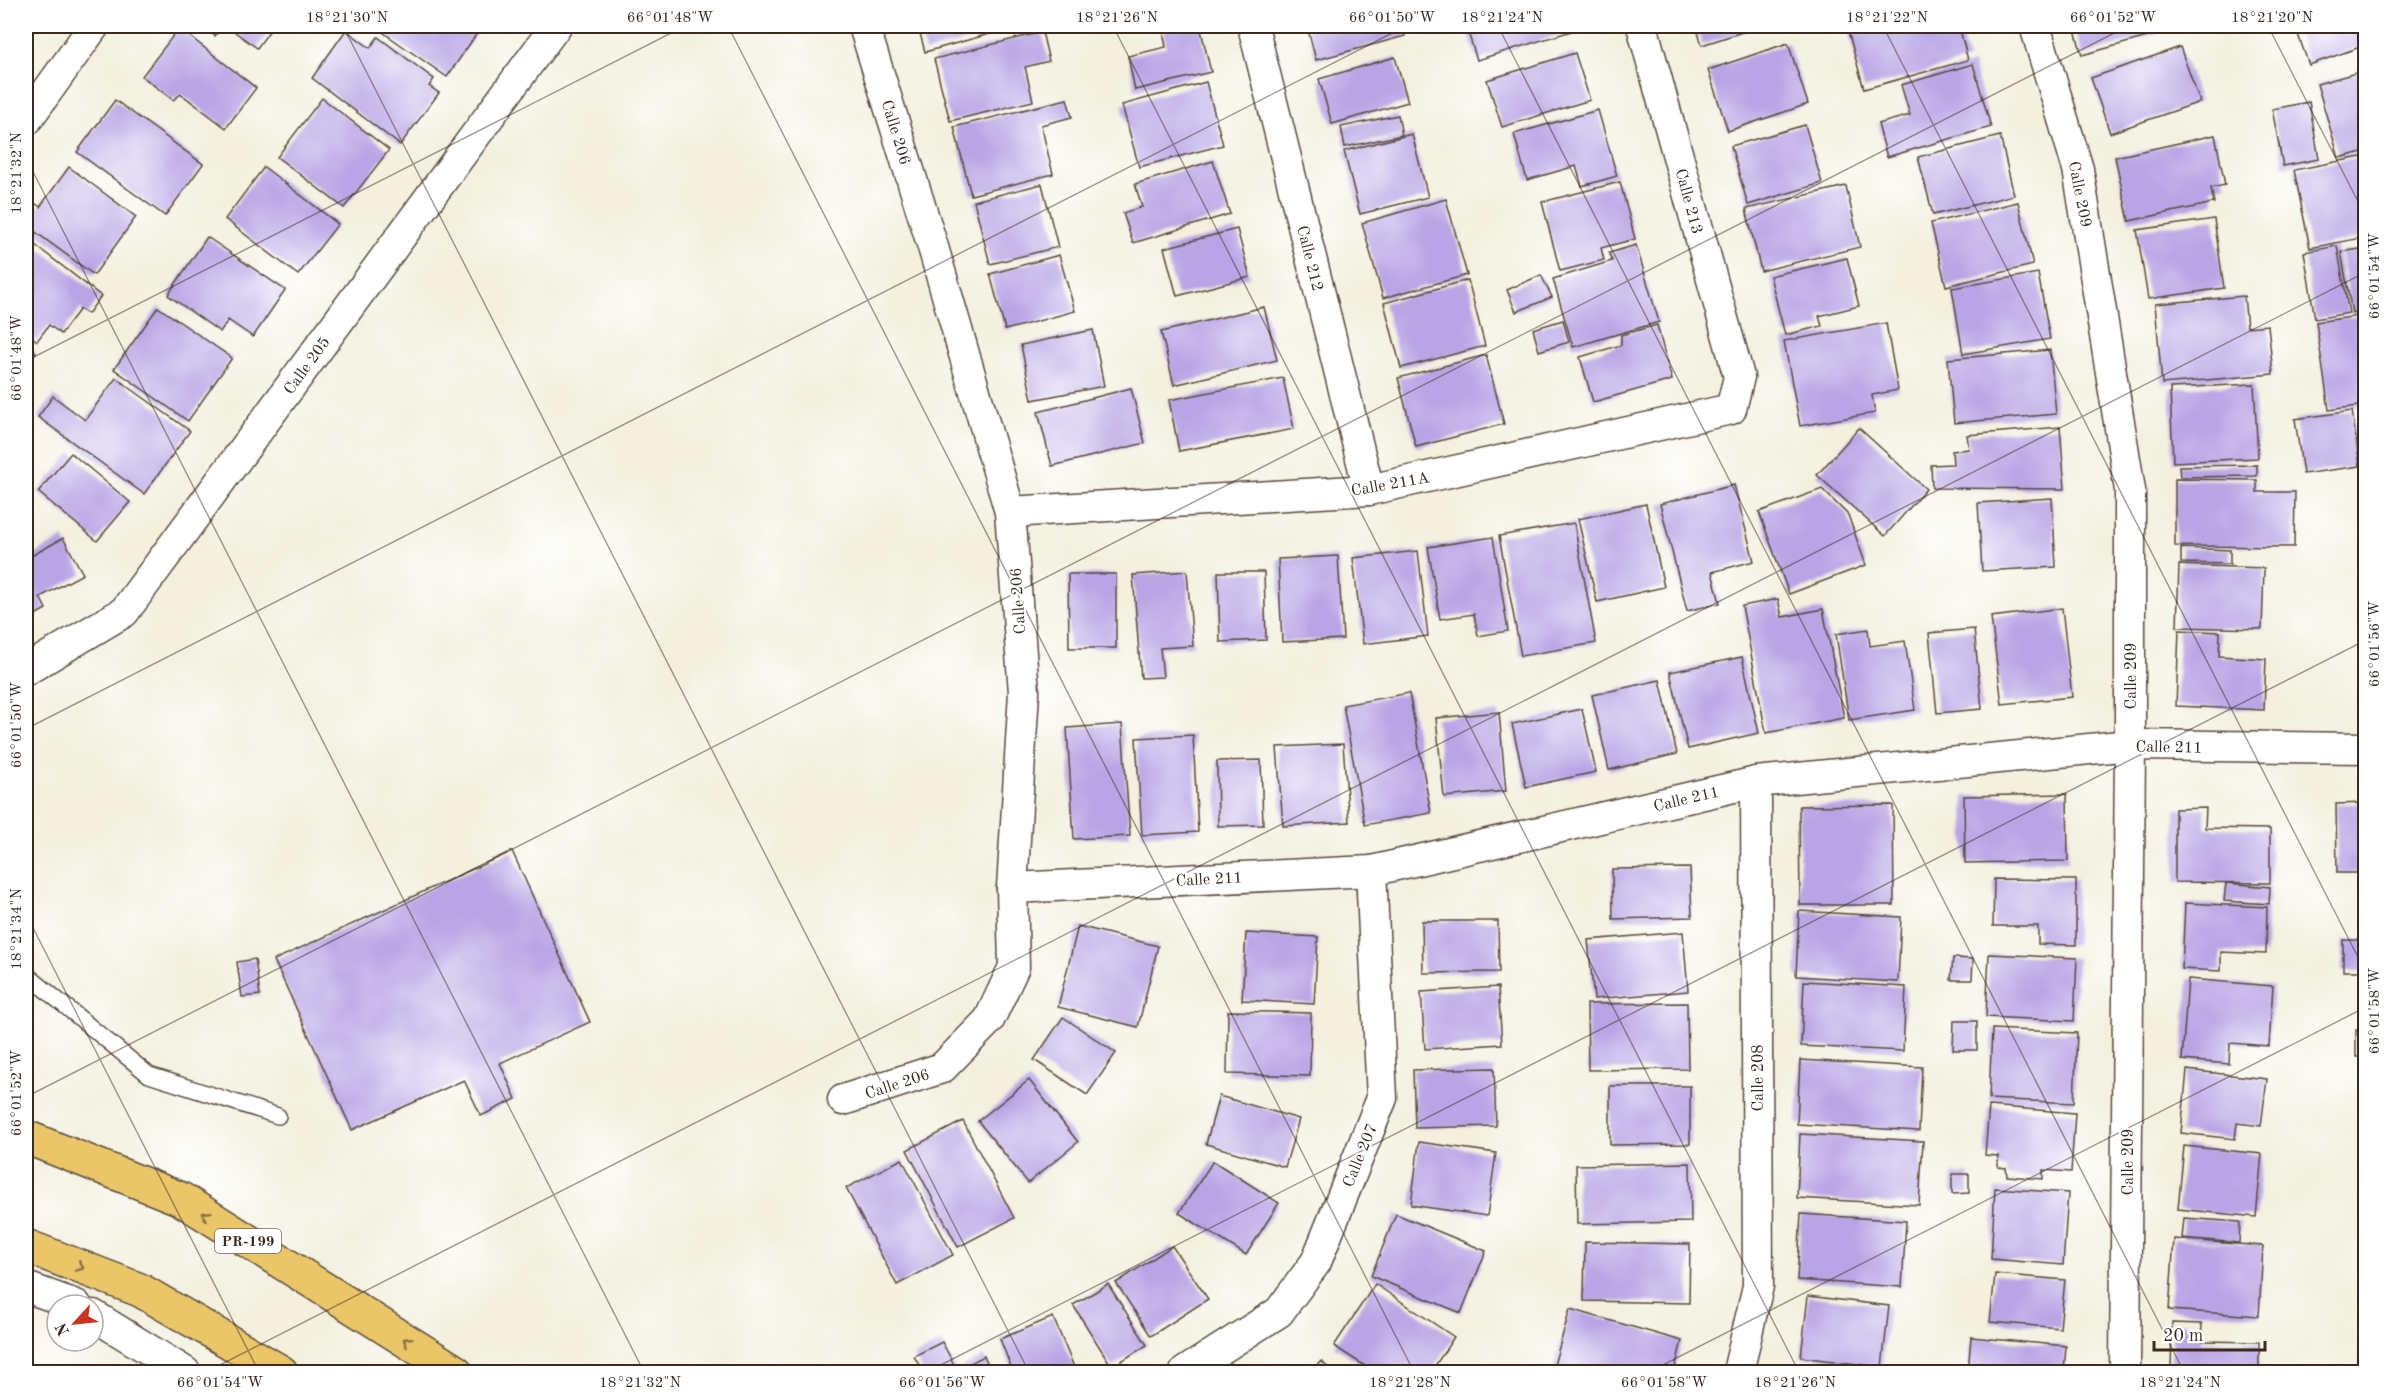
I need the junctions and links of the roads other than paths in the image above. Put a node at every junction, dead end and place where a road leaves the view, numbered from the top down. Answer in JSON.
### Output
{"nodes":[{"id":1,"x":94,"y":26,"type":"edge"},
{"id":2,"x":556,"y":26,"type":"edge"},
{"id":3,"x":864,"y":26,"type":"edge"},
{"id":4,"x":1253,"y":26,"type":"edge"},
{"id":5,"x":1642,"y":26,"type":"edge"},
{"id":6,"x":2035,"y":26,"type":"edge"},
{"id":7,"x":26,"y":121,"type":"edge"},
{"id":8,"x":1739,"y":377,"type":"joint"},
{"id":9,"x":1369,"y":490,"type":"junction"},
{"id":10,"x":1010,"y":512,"type":"junction"},
{"id":11,"x":26,"y":670,"type":"edge"},
{"id":12,"x":2130,"y":745,"type":"junction"},
{"id":13,"x":2366,"y":748,"type":"edge"},
{"id":14,"x":1756,"y":782,"type":"junction"},
{"id":15,"x":1371,"y":871,"type":"junction"},
{"id":16,"x":1012,"y":888,"type":"junction"},
{"id":17,"x":26,"y":974,"type":"edge"},
{"id":18,"x":843,"y":1100,"type":"dead end"},
{"id":19,"x":26,"y":1115,"type":"edge"},
{"id":20,"x":278,"y":1116,"type":"dead end"},
{"id":21,"x":26,"y":1137,"type":"edge"},
{"id":22,"x":96,"y":1166,"type":"junction"},
{"id":23,"x":26,"y":1246,"type":"edge"},
{"id":24,"x":26,"y":1287,"type":"edge"},
{"id":25,"x":45,"y":1294,"type":"edge"},
{"id":26,"x":105,"y":1322,"type":"edge"},
{"id":27,"x":185,"y":1372,"type":"edge"},
{"id":28,"x":281,"y":1372,"type":"edge"},
{"id":29,"x":456,"y":1372,"type":"edge"},
{"id":30,"x":1185,"y":1372,"type":"edge"},
{"id":31,"x":1738,"y":1372,"type":"edge"},
{"id":32,"x":2125,"y":1372,"type":"edge"}],
"edges":[{"from":1,"to":7,"type":"street"},
{"from":2,"to":11,"type":"street","name":"Calle 205"},
{"from":3,"to":10,"type":"street","name":"Calle 206"},
{"from":4,"to":9,"type":"street","name":"Calle 212"},
{"from":5,"to":8,"type":"street","name":"Calle 213"},
{"from":6,"to":12,"type":"street","name":"Calle 209"},
{"from":8,"to":9,"type":"street","name":"Calle 211A"},
{"from":9,"to":10,"type":"street","name":"Calle 211A"},
{"from":10,"to":16,"type":"street","name":"Calle 206"},
{"from":12,"to":13,"type":"street","name":"Calle 211"},
{"from":12,"to":14,"type":"street","name":"Calle 211"},
{"from":12,"to":32,"type":"street","name":"Calle 209"},
{"from":14,"to":15,"type":"street","name":"Calle 211"},
{"from":14,"to":31,"type":"street","name":"Calle 208"},
{"from":15,"to":16,"type":"street","name":"Calle 211"},
{"from":15,"to":30,"type":"street","name":"Calle 207"},
{"from":16,"to":18,"type":"street","name":"Calle 206"},
{"from":17,"to":20,"type":"lane"},
{"from":19,"to":22,"type":"main road"},
{"from":21,"to":22,"type":"main road","number":"PR-199"},
{"from":29,"to":22,"type":"main road","number":"PR-199","one_way":true},
{"from":23,"to":28,"type":"main road","one_way":true},
{"from":24,"to":25,"type":"street"},
{"from":26,"to":27,"type":"street"}]}
